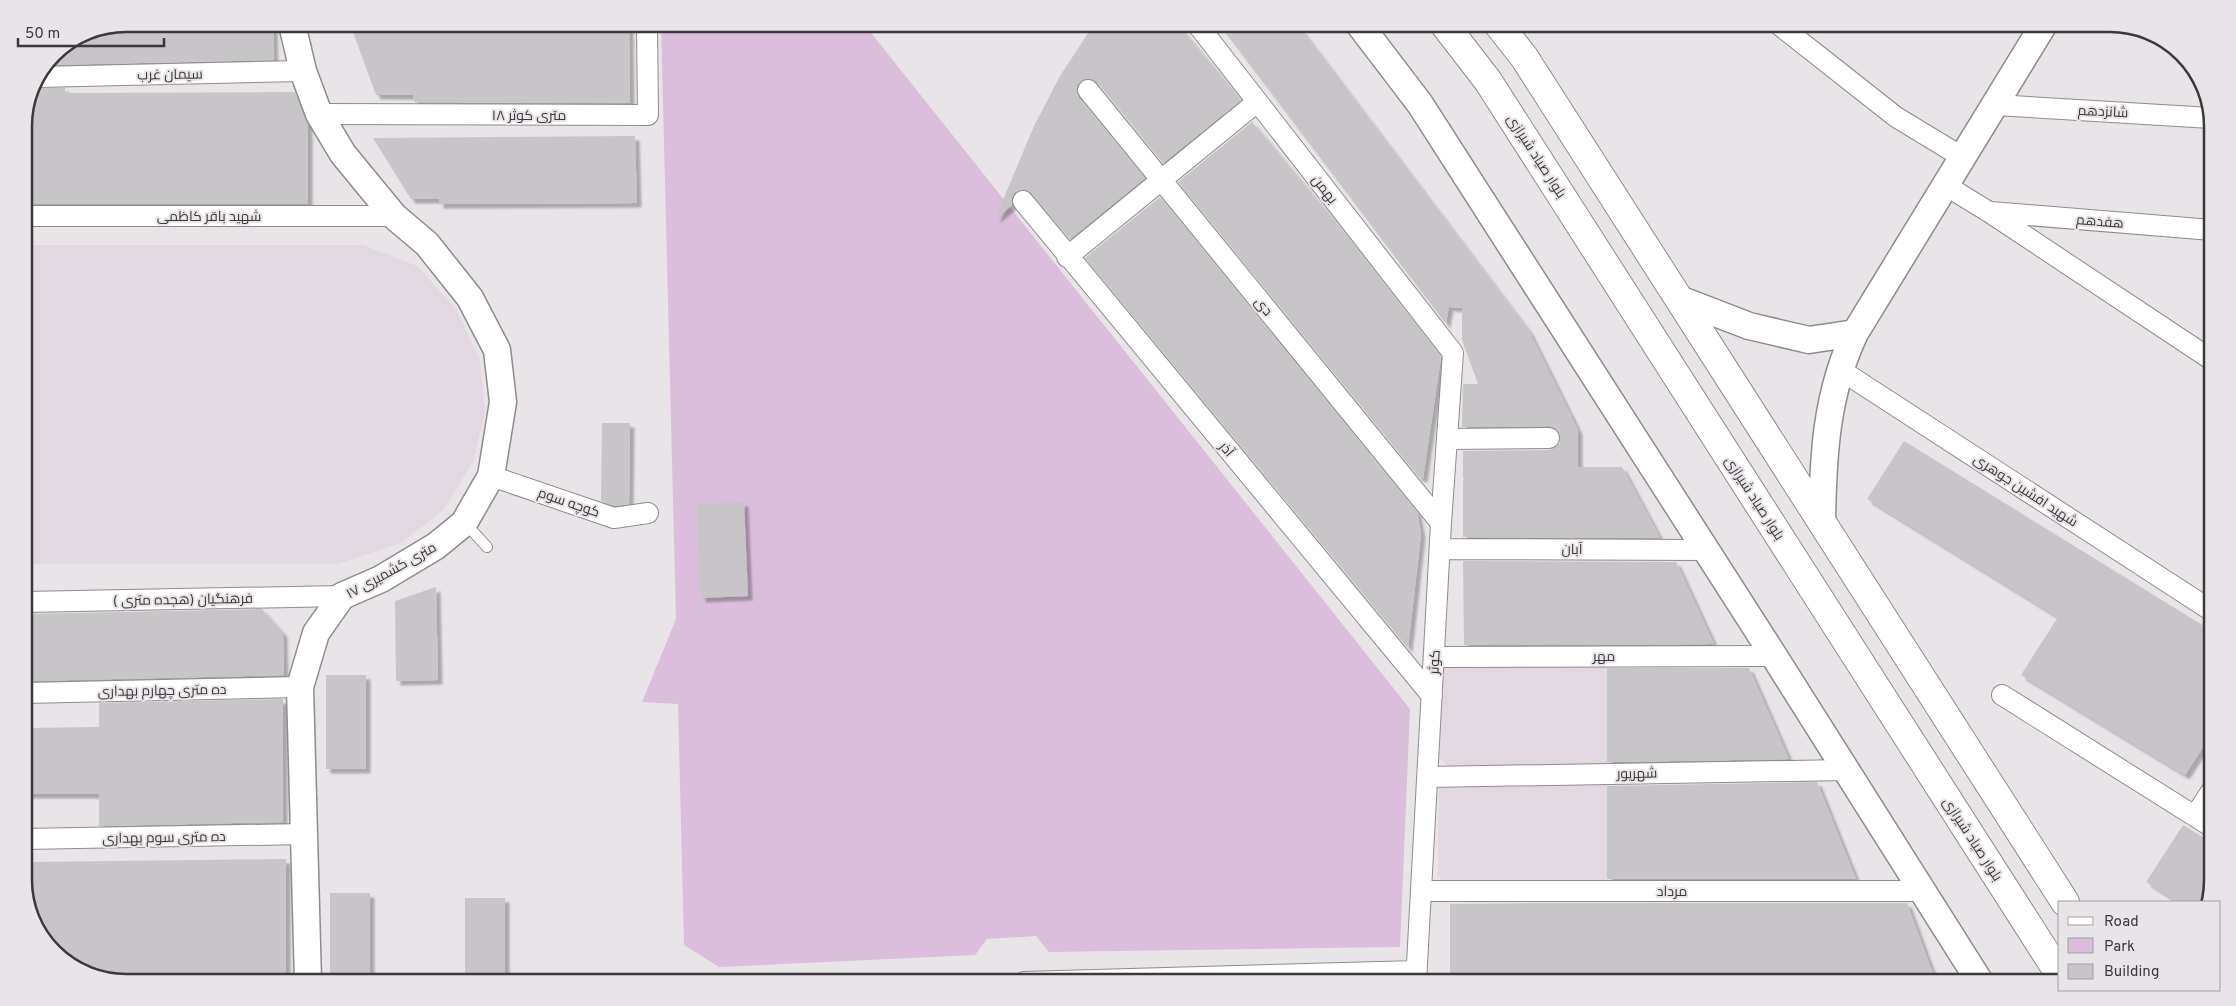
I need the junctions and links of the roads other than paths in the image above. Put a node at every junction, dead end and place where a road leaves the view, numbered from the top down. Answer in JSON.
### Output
{"nodes":[{"id":1,"x":1204,"y":32,"type":"edge"},
{"id":2,"x":1365,"y":32,"type":"edge"},
{"id":3,"x":1450,"y":32,"type":"edge"},
{"id":4,"x":1505,"y":32,"type":"edge"},
{"id":5,"x":1788,"y":32,"type":"edge"},
{"id":6,"x":2039,"y":32,"type":"edge"},
{"id":7,"x":294,"y":33,"type":"edge"},
{"id":8,"x":647,"y":33,"type":"edge"},
{"id":9,"x":303,"y":71,"type":"junction"},
{"id":10,"x":46,"y":77,"type":"edge"},
{"id":11,"x":1088,"y":90,"type":"dead end"},
{"id":12,"x":1257,"y":102,"type":"junction"},
{"id":13,"x":1995,"y":105,"type":"junction"},
{"id":14,"x":319,"y":114,"type":"junction"},
{"id":15,"x":2203,"y":118,"type":"edge"},
{"id":16,"x":1962,"y":157,"type":"junction"},
{"id":17,"x":1161,"y":180,"type":"junction"},
{"id":18,"x":1945,"y":185,"type":"junction"},
{"id":19,"x":1023,"y":201,"type":"dead end"},
{"id":20,"x":1989,"y":212,"type":"junction"},
{"id":21,"x":33,"y":216,"type":"edge"},
{"id":22,"x":394,"y":216,"type":"junction"},
{"id":23,"x":2203,"y":229,"type":"edge"},
{"id":24,"x":1067,"y":256,"type":"junction"},
{"id":25,"x":1679,"y":299,"type":"junction"},
{"id":26,"x":1855,"y":333,"type":"junction"},
{"id":27,"x":1453,"y":353,"type":"joint"},
{"id":28,"x":2203,"y":354,"type":"edge"},
{"id":29,"x":1839,"y":369,"type":"junction"},
{"id":30,"x":1549,"y":438,"type":"dead end"},
{"id":31,"x":1447,"y":439,"type":"junction"},
{"id":32,"x":491,"y":476,"type":"junction"},
{"id":33,"x":648,"y":513,"type":"dead end"},
{"id":34,"x":464,"y":523,"type":"junction"},
{"id":35,"x":1441,"y":523,"type":"junction"},
{"id":36,"x":1822,"y":523,"type":"junction"},
{"id":37,"x":486,"y":547,"type":"dead end"},
{"id":38,"x":1440,"y":549,"type":"junction"},
{"id":39,"x":1705,"y":550,"type":"junction"},
{"id":40,"x":342,"y":596,"type":"junction"},
{"id":41,"x":33,"y":602,"type":"edge"},
{"id":42,"x":2204,"y":606,"type":"edge"},
{"id":43,"x":1774,"y":656,"type":"junction"},
{"id":44,"x":1434,"y":657,"type":"junction"},
{"id":45,"x":300,"y":687,"type":"junction"},
{"id":46,"x":33,"y":693,"type":"edge"},
{"id":47,"x":2002,"y":695,"type":"dead end"},
{"id":48,"x":1432,"y":696,"type":"junction"},
{"id":49,"x":1846,"y":770,"type":"junction"},
{"id":50,"x":1428,"y":777,"type":"junction"},
{"id":51,"x":2204,"y":802,"type":"edge"},
{"id":52,"x":2195,"y":816,"type":"junction"},
{"id":53,"x":2204,"y":822,"type":"edge"},
{"id":54,"x":304,"y":834,"type":"junction"},
{"id":55,"x":33,"y":839,"type":"edge"},
{"id":56,"x":1422,"y":891,"type":"junction"},
{"id":57,"x":1922,"y":891,"type":"junction"},
{"id":58,"x":2064,"y":901,"type":"edge"},
{"id":59,"x":2058,"y":972,"type":"edge"},
{"id":60,"x":308,"y":974,"type":"edge"},
{"id":61,"x":1416,"y":974,"type":"edge"},
{"id":62,"x":1975,"y":974,"type":"edge"}],
"edges":[{"from":1,"to":12,"type":"street","name":"بهمن"},
{"from":2,"to":39,"type":"street"},
{"from":3,"to":59,"type":"main road","name":"بلوار صیاد شیرازی"},
{"from":4,"to":25,"type":"main road"},
{"from":5,"to":16,"type":"street"},
{"from":6,"to":13,"type":"street"},
{"from":7,"to":9,"type":"street","name":"۱۷ متری کشمیری"},
{"from":8,"to":14,"type":"street","name":"۱۸ متری کوثر"},
{"from":9,"to":10,"type":"street","name":"سیمان غرب"},
{"from":9,"to":14,"type":"street","name":"۱۷ متری کشمیری"},
{"from":11,"to":17,"type":"street","name":"دی"},
{"from":12,"to":17,"type":"street"},
{"from":12,"to":27,"type":"street","name":"بهمن"},
{"from":13,"to":15,"type":"street","name":"شانزدهم"},
{"from":13,"to":16,"type":"street"},
{"from":14,"to":22,"type":"street","name":"۱۷ متری کشمیری"},
{"from":16,"to":18,"type":"street"},
{"from":17,"to":24,"type":"street"},
{"from":17,"to":35,"type":"street","name":"دی"},
{"from":18,"to":20,"type":"street"},
{"from":18,"to":26,"type":"street"},
{"from":19,"to":24,"type":"street","name":"آذر"},
{"from":20,"to":23,"type":"street","name":"هفدهم"},
{"from":20,"to":28,"type":"street"},
{"from":21,"to":22,"type":"street","name":"شهید باقر کاظمی"},
{"from":22,"to":32,"type":"street","name":"۱۷ متری کشمیری"},
{"from":24,"to":48,"type":"street","name":"آذر"},
{"from":25,"to":26,"type":"street"},
{"from":25,"to":36,"type":"main road"},
{"from":26,"to":29,"type":"street"},
{"from":27,"to":31,"type":"street","name":"کوثر"},
{"from":29,"to":36,"type":"street"},
{"from":29,"to":42,"type":"street","name":"شهید افشین جوهری"},
{"from":30,"to":31,"type":"street"},
{"from":31,"to":35,"type":"street","name":"کوثر"},
{"from":32,"to":33,"type":"street","name":"کوچه سوم"},
{"from":32,"to":34,"type":"street","name":"۱۷ متری کشمیری"},
{"from":34,"to":37,"type":"lane"},
{"from":34,"to":40,"type":"street","name":"۱۷ متری کشمیری"},
{"from":35,"to":38,"type":"street","name":"کوثر"},
{"from":36,"to":58,"type":"main road"},
{"from":38,"to":39,"type":"street","name":"آبان"},
{"from":38,"to":44,"type":"street","name":"کوثر"},
{"from":39,"to":43,"type":"street"},
{"from":40,"to":41,"type":"street","name":"فرهنگیان (هجده متری )"},
{"from":40,"to":45,"type":"street","name":"۱۷ متری کشمیری"},
{"from":43,"to":44,"type":"street","name":"مهر"},
{"from":43,"to":49,"type":"street"},
{"from":44,"to":48,"type":"street","name":"کوثر"},
{"from":45,"to":46,"type":"street","name":"ده متری چهارم بهداری"},
{"from":45,"to":54,"type":"street","name":"۱۷ متری کشمیری"},
{"from":47,"to":52,"type":"street"},
{"from":48,"to":50,"type":"street","name":"کوثر"},
{"from":49,"to":50,"type":"street","name":"شهریور"},
{"from":49,"to":57,"type":"street"},
{"from":50,"to":56,"type":"street","name":"کوثر"},
{"from":51,"to":52,"type":"street"},
{"from":52,"to":53,"type":"street"},
{"from":54,"to":55,"type":"street","name":"ده متری سوم بهداری"},
{"from":54,"to":60,"type":"street","name":"۱۷ متری کشمیری"},
{"from":56,"to":57,"type":"street","name":"مرداد"},
{"from":56,"to":61,"type":"street","name":"کوثر"},
{"from":57,"to":62,"type":"street"}]}
